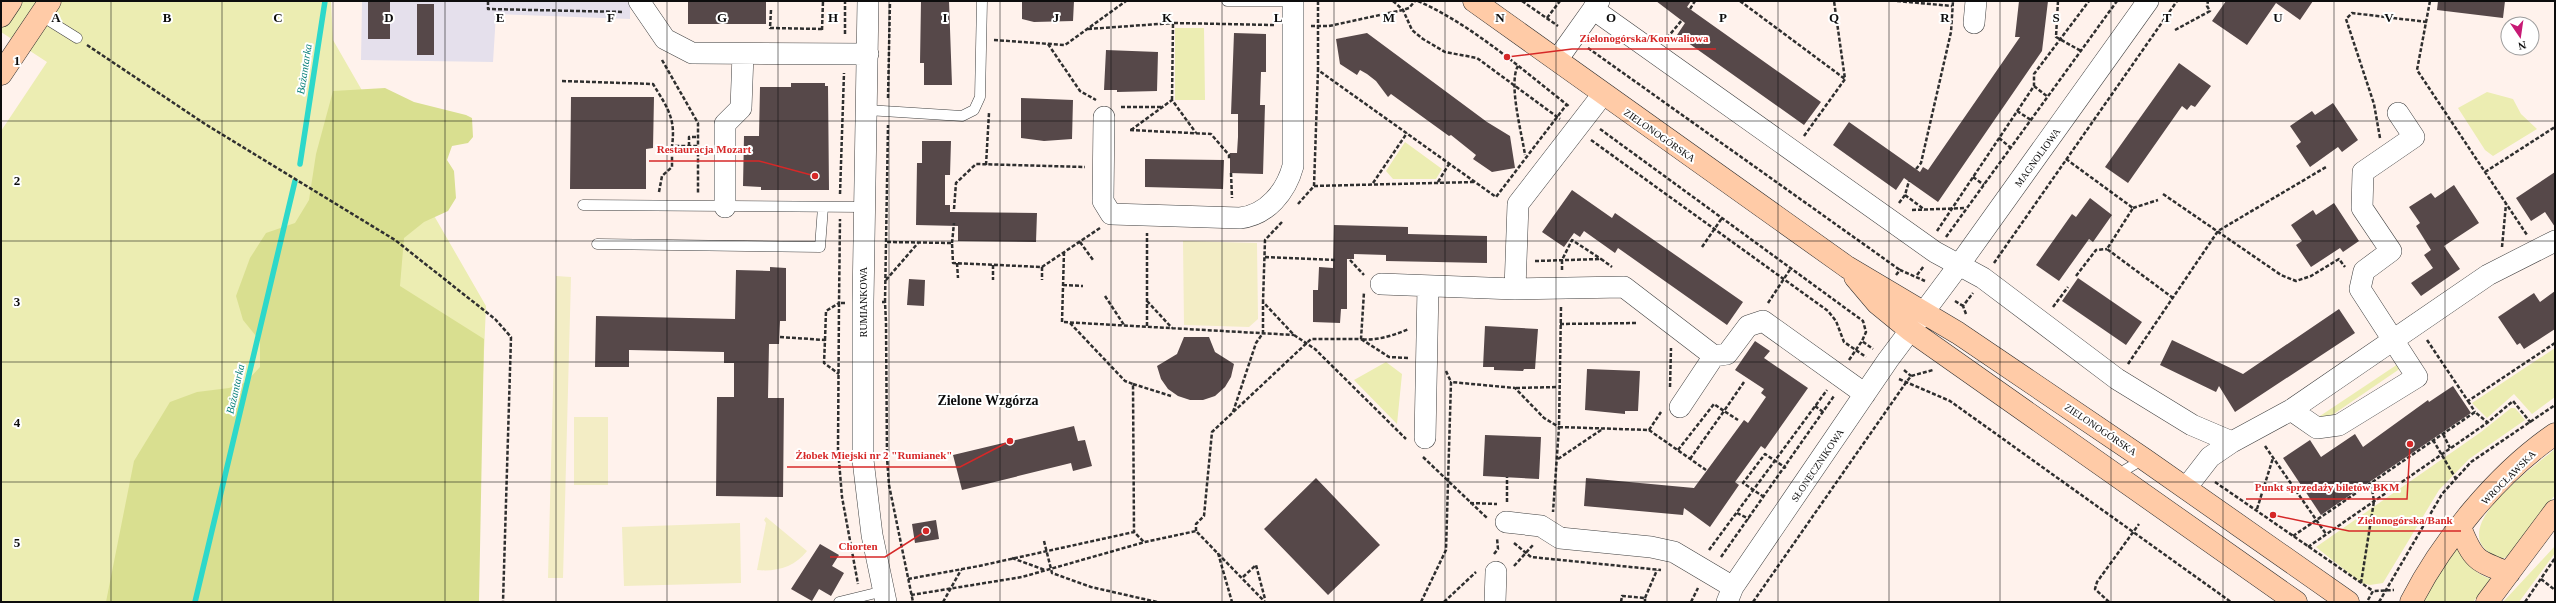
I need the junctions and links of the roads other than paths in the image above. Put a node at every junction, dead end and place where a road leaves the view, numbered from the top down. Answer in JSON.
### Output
{"nodes":[{"id":1,"x":11,"y":1,"type":"edge"},
{"id":2,"x":868,"y":1,"type":"edge"},
{"id":3,"x":982,"y":1,"type":"edge"},
{"id":4,"x":1227,"y":1,"type":"edge"},
{"id":5,"x":1474,"y":1,"type":"edge"},
{"id":6,"x":1976,"y":1,"type":"edge"},
{"id":7,"x":2148,"y":1,"type":"edge"},
{"id":8,"x":1293,"y":2,"type":"edge"},
{"id":9,"x":1596,"y":5,"type":"edge"},
{"id":10,"x":643,"y":6,"type":"edge"},
{"id":11,"x":45,"y":8,"type":"edge"},
{"id":12,"x":1,"y":16,"type":"edge"},
{"id":13,"x":1974,"y":23,"type":"dead end"},
{"id":14,"x":77,"y":38,"type":"road end"},
{"id":15,"x":743,"y":54,"type":"junction"},
{"id":16,"x":868,"y":54,"type":"junction"},
{"id":17,"x":1557,"y":60,"type":"junction"},
{"id":18,"x":1,"y":74,"type":"edge"},
{"id":19,"x":1603,"y":94,"type":"junction"},
{"id":20,"x":867,"y":110,"type":"junction"},
{"id":21,"x":1107,"y":112,"type":"road end"},
{"id":22,"x":2398,"y":113,"type":"dead end"},
{"id":23,"x":583,"y":205,"type":"dead end"},
{"id":24,"x":725,"y":207,"type":"junction"},
{"id":25,"x":823,"y":207,"type":"junction"},
{"id":26,"x":864,"y":207,"type":"junction"},
{"id":27,"x":597,"y":244,"type":"dead end"},
{"id":28,"x":2546,"y":246,"type":"edge"},
{"id":29,"x":1959,"y":265,"type":"junction"},
{"id":30,"x":1847,"y":267,"type":"junction"},
{"id":31,"x":1380,"y":284,"type":"dead end"},
{"id":32,"x":1428,"y":287,"type":"junction"},
{"id":33,"x":1515,"y":290,"type":"junction"},
{"id":34,"x":1925,"y":312,"type":"junction"},
{"id":35,"x":1910,"y":330,"type":"junction"},
{"id":36,"x":2392,"y":340,"type":"junction"},
{"id":37,"x":1714,"y":356,"type":"junction"},
{"id":38,"x":1865,"y":394,"type":"junction"},
{"id":39,"x":1671,"y":402,"type":"road end"},
{"id":40,"x":2291,"y":410,"type":"junction"},
{"id":41,"x":2555,"y":434,"type":"edge"},
{"id":42,"x":2232,"y":442,"type":"junction"},
{"id":43,"x":1419,"y":446,"type":"road end"},
{"id":44,"x":2144,"y":459,"type":"junction"},
{"id":45,"x":2116,"y":475,"type":"junction"},
{"id":46,"x":2192,"y":480,"type":"junction"},
{"id":47,"x":2555,"y":511,"type":"edge"},
{"id":48,"x":1505,"y":523,"type":"road end"},
{"id":49,"x":2460,"y":527,"type":"junction"},
{"id":50,"x":1492,"y":567,"type":"road end"},
{"id":51,"x":2509,"y":573,"type":"junction"},
{"id":52,"x":1730,"y":595,"type":"edge"},
{"id":53,"x":885,"y":597,"type":"edge"},
{"id":54,"x":839,"y":602,"type":"edge"},
{"id":55,"x":1495,"y":602,"type":"edge"},
{"id":56,"x":2296,"y":602,"type":"edge"},
{"id":57,"x":2348,"y":602,"type":"edge"},
{"id":58,"x":2412,"y":602,"type":"edge"},
{"id":59,"x":2487,"y":602,"type":"edge"}],
"edges":[{"from":1,"to":12,"type":"street"},
{"from":2,"to":16,"type":"street","name":"RUMIANKOWA"},
{"from":3,"to":20,"type":"lane"},
{"from":4,"to":8,"type":"lane"},
{"from":5,"to":17,"type":"street","name":"ZIELONOGÓRSKA"},
{"from":6,"to":13,"type":"street"},
{"from":7,"to":29,"type":"street","name":"MAGNOLIOWA"},
{"from":8,"to":21,"type":"street"},
{"from":9,"to":17,"type":"street"},
{"from":9,"to":29,"type":"street"},
{"from":10,"to":15,"type":"street"},
{"from":11,"to":14,"type":"lane"},
{"from":11,"to":18,"type":"street"},
{"from":15,"to":16,"type":"street"},
{"from":15,"to":24,"type":"street"},
{"from":16,"to":20,"type":"street","name":"RUMIANKOWA"},
{"from":17,"to":19,"type":"street","name":"ZIELONOGÓRSKA"},
{"from":19,"to":30,"type":"street","name":"ZIELONOGÓRSKA"},
{"from":19,"to":33,"type":"street"},
{"from":20,"to":26,"type":"street","name":"RUMIANKOWA"},
{"from":22,"to":36,"type":"street"},
{"from":23,"to":24,"type":"lane"},
{"from":24,"to":25,"type":"lane"},
{"from":25,"to":26,"type":"lane"},
{"from":25,"to":27,"type":"lane"},
{"from":26,"to":53,"type":"street","name":"RUMIANKOWA"},
{"from":28,"to":36,"type":"street"},
{"from":29,"to":34,"type":"street","name":"MAGNOLIOWA"},
{"from":29,"to":42,"type":"street"},
{"from":30,"to":34,"type":"street","name":"ZIELONOGÓRSKA"},
{"from":30,"to":35,"type":"street","name":"ZIELONOGÓRSKA"},
{"from":31,"to":32,"type":"street"},
{"from":32,"to":33,"type":"street"},
{"from":32,"to":43,"type":"street"},
{"from":33,"to":37,"type":"street"},
{"from":34,"to":35,"type":"street","name":"MAGNOLIOWA"},
{"from":34,"to":44,"type":"street","name":"ZIELONOGÓRSKA"},
{"from":35,"to":38,"type":"street","name":"SŁONECZNIKOWA"},
{"from":35,"to":45,"type":"street","name":"ZIELONOGÓRSKA"},
{"from":36,"to":40,"type":"street"},
{"from":36,"to":40,"type":"street"},
{"from":37,"to":38,"type":"street"},
{"from":37,"to":39,"type":"street"},
{"from":38,"to":52,"type":"street","name":"SŁONECZNIKOWA"},
{"from":40,"to":42,"type":"street"},
{"from":41,"to":49,"type":"street","name":"WROCŁAWSKA"},
{"from":42,"to":46,"type":"street"},
{"from":44,"to":45,"type":"lane"},
{"from":44,"to":46,"type":"street","name":"ZIELONOGÓRSKA"},
{"from":45,"to":56,"type":"street","name":"ZIELONOGÓRSKA"},
{"from":46,"to":57,"type":"street","name":"ZIELONOGÓRSKA"},
{"from":47,"to":51,"type":"street"},
{"from":48,"to":52,"type":"street"},
{"from":49,"to":51,"type":"street"},
{"from":49,"to":58,"type":"street","name":"WROCŁAWSKA"},
{"from":50,"to":55,"type":"street"},
{"from":51,"to":59,"type":"street"},
{"from":53,"to":54,"type":"lane"}]}
